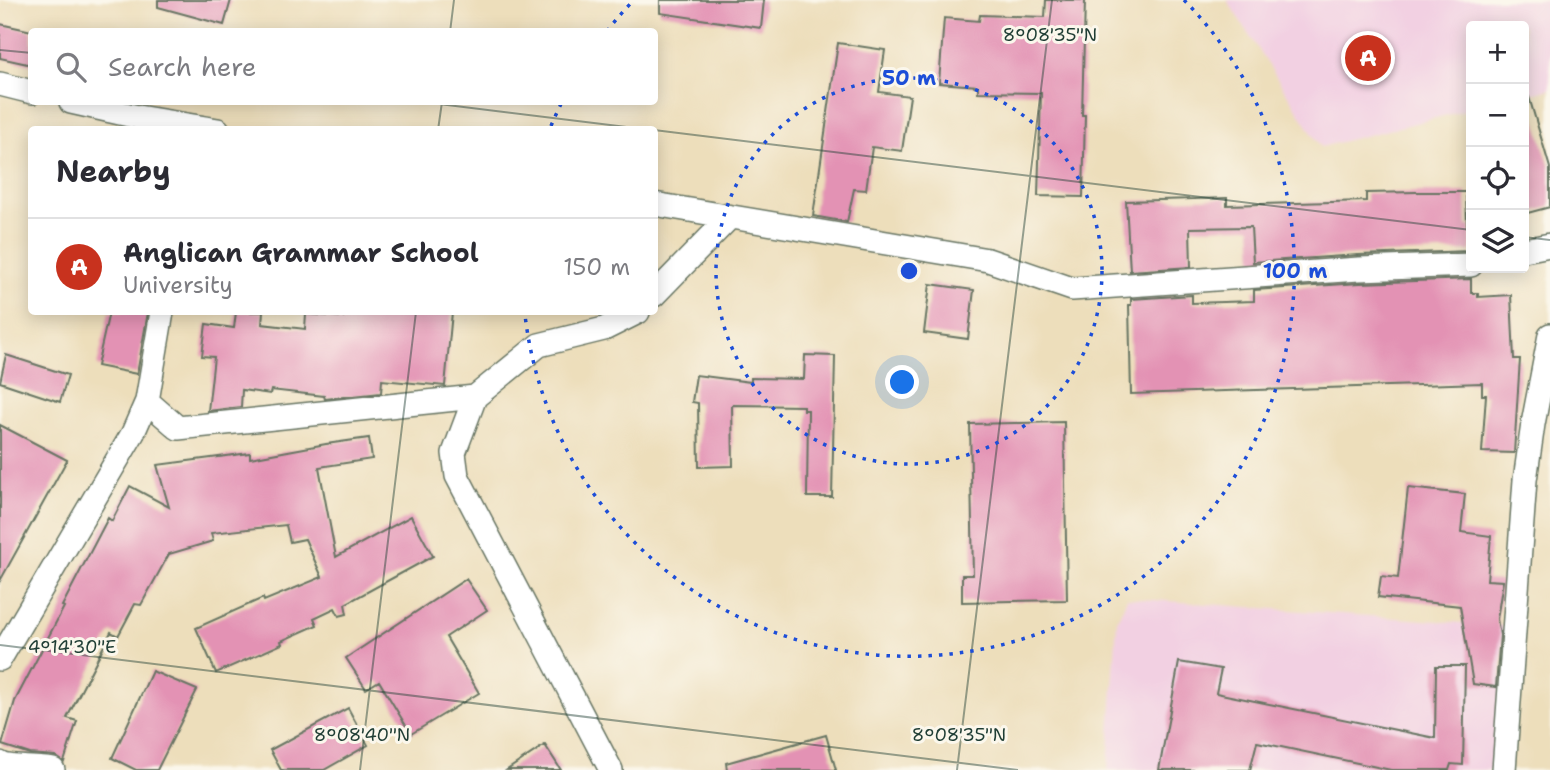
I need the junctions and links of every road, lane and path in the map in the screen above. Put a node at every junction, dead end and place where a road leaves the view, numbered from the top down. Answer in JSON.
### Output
{"nodes":[{"id":1,"x":0,"y":85,"type":"edge"},
{"id":2,"x":28,"y":91,"type":"edge"},
{"id":3,"x":84,"y":105,"type":"edge"},
{"id":4,"x":177,"y":126,"type":"edge"},
{"id":5,"x":658,"y":205,"type":"edge"},
{"id":6,"x":730,"y":218,"type":"junction"},
{"id":7,"x":1550,"y":244,"type":"edge"},
{"id":8,"x":1529,"y":249,"type":"edge"},
{"id":9,"x":1466,"y":265,"type":"edge"},
{"id":10,"x":658,"y":291,"type":"edge"},
{"id":11,"x":161,"y":315,"type":"edge"},
{"id":12,"x":632,"y":315,"type":"edge"},
{"id":13,"x":1550,"y":335,"type":"edge"},
{"id":14,"x":475,"y":397,"type":"junction"},
{"id":15,"x":147,"y":401,"type":"junction"},
{"id":16,"x":0,"y":659,"type":"edge"},
{"id":17,"x":2,"y":767,"type":"edge"},
{"id":18,"x":53,"y":770,"type":"edge"},
{"id":19,"x":611,"y":770,"type":"edge"},
{"id":20,"x":1504,"y":770,"type":"edge"}],
"edges":[{"from":1,"to":2,"type":"street"},
{"from":3,"to":4,"type":"street"},
{"from":5,"to":6,"type":"street"},
{"from":6,"to":9,"type":"street"},
{"from":6,"to":10,"type":"street"},
{"from":7,"to":8,"type":"street"},
{"from":11,"to":15,"type":"street"},
{"from":12,"to":14,"type":"street"},
{"from":13,"to":20,"type":"street"},
{"from":14,"to":15,"type":"street"},
{"from":14,"to":19,"type":"street"},
{"from":15,"to":16,"type":"street"},
{"from":17,"to":18,"type":"street"}]}
